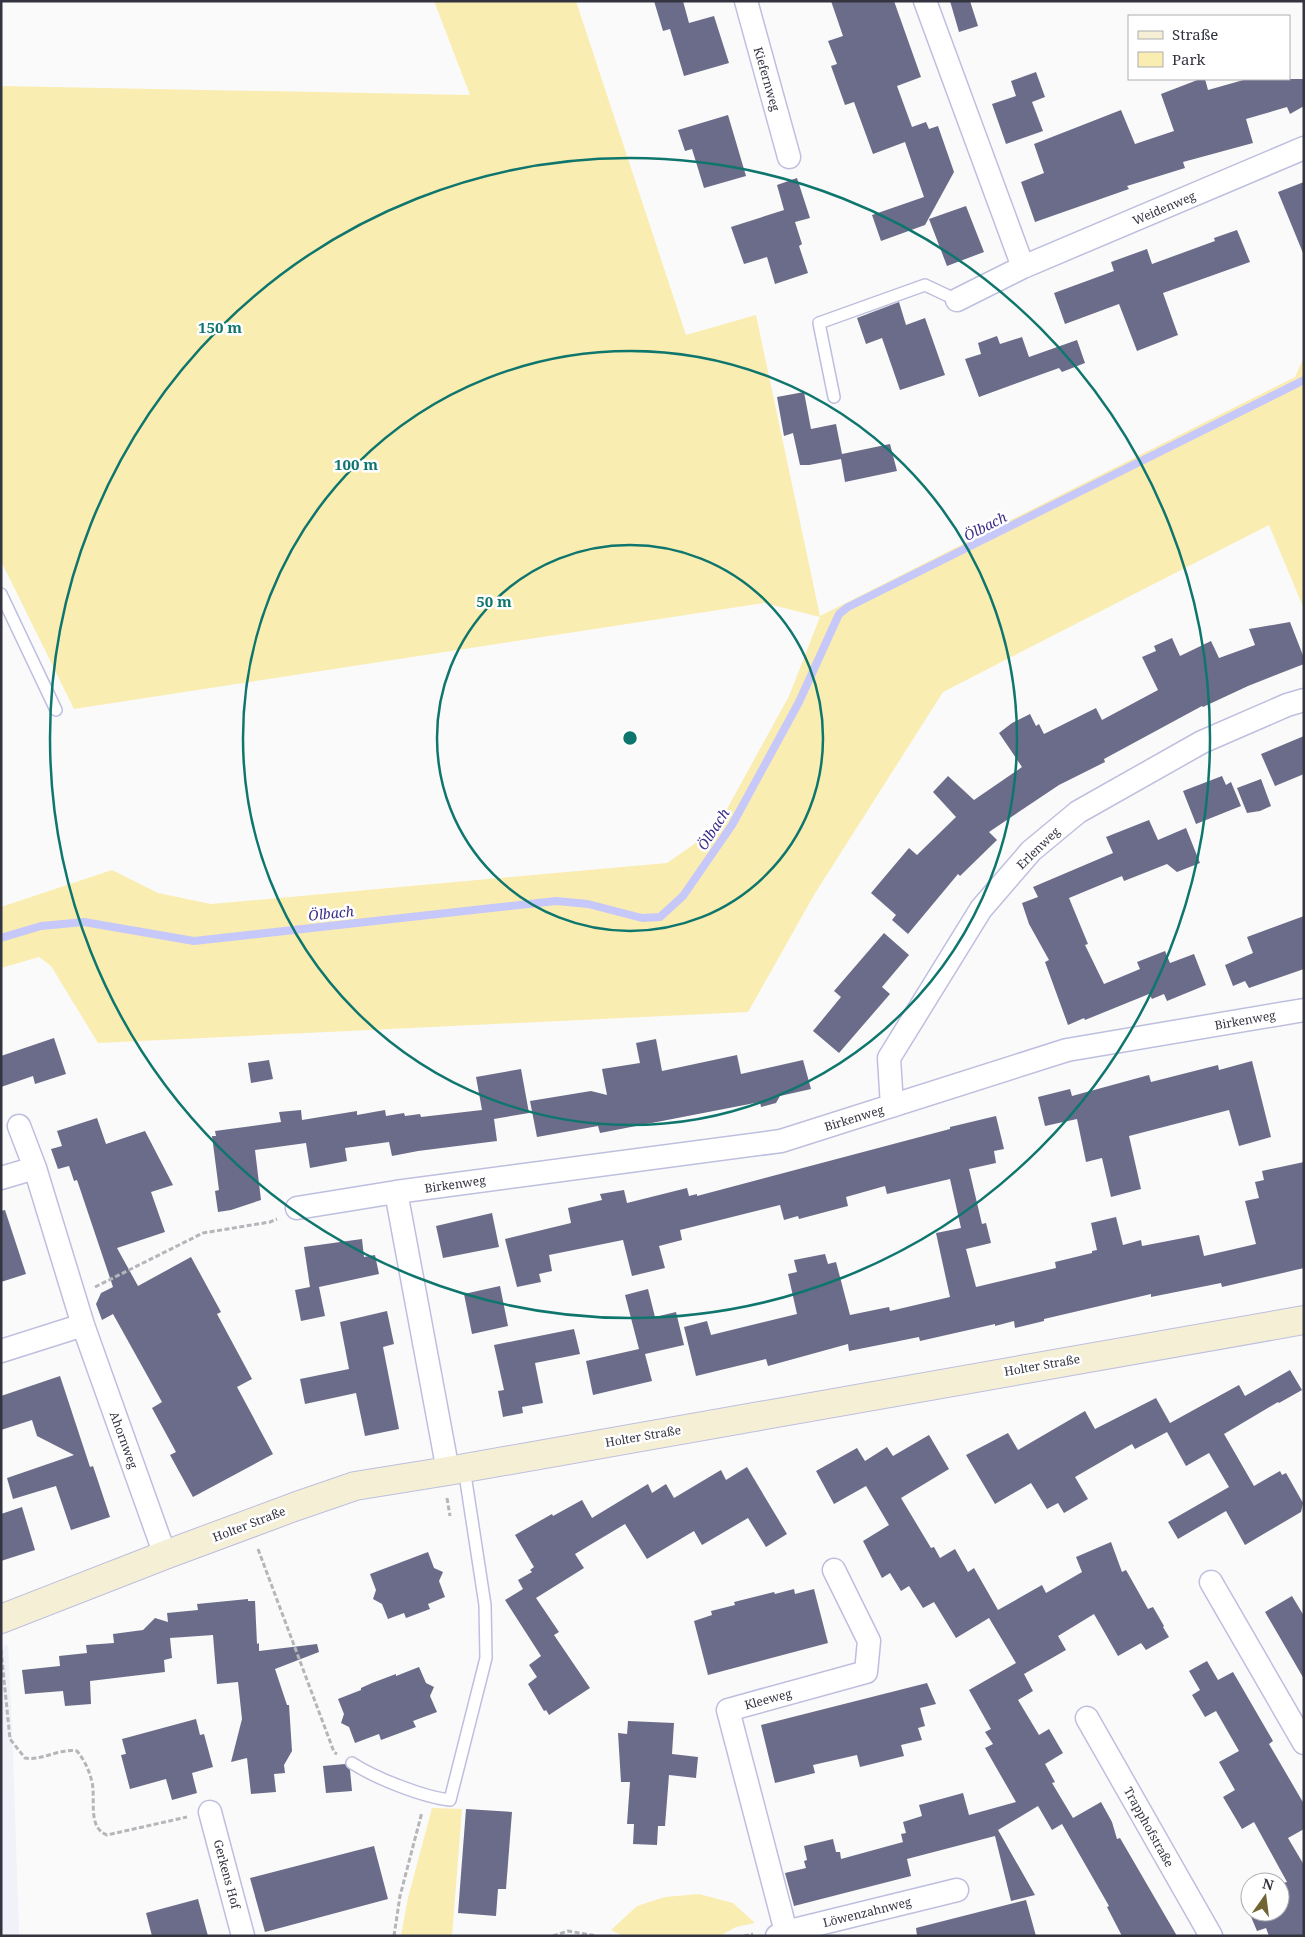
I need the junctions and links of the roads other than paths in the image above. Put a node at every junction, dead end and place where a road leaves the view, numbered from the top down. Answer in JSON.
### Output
{"nodes":[{"id":1,"x":746,"y":1,"type":"edge"},
{"id":2,"x":925,"y":1,"type":"edge"},
{"id":3,"x":1304,"y":148,"type":"edge"},
{"id":4,"x":789,"y":157,"type":"dead end"},
{"id":5,"x":1024,"y":267,"type":"junction"},
{"id":6,"x":957,"y":300,"type":"joint"},
{"id":7,"x":834,"y":398,"type":"dead end"},
{"id":8,"x":1,"y":594,"type":"edge"},
{"id":9,"x":1304,"y":700,"type":"edge"},
{"id":10,"x":56,"y":710,"type":"dead end"},
{"id":11,"x":1304,"y":1010,"type":"edge"},
{"id":12,"x":892,"y":1106,"type":"junction"},
{"id":13,"x":19,"y":1126,"type":"dead end"},
{"id":14,"x":35,"y":1168,"type":"junction"},
{"id":15,"x":1,"y":1178,"type":"edge"},
{"id":16,"x":396,"y":1192,"type":"junction"},
{"id":17,"x":297,"y":1208,"type":"road end"},
{"id":18,"x":1304,"y":1320,"type":"edge"},
{"id":19,"x":83,"y":1325,"type":"junction"},
{"id":20,"x":1,"y":1351,"type":"edge"},
{"id":21,"x":453,"y":1479,"type":"junction"},
{"id":22,"x":165,"y":1555,"type":"junction"},
{"id":23,"x":834,"y":1570,"type":"dead end"},
{"id":24,"x":1211,"y":1582,"type":"dead end"},
{"id":25,"x":1,"y":1619,"type":"edge"},
{"id":26,"x":1087,"y":1718,"type":"dead end"},
{"id":27,"x":1304,"y":1743,"type":"edge"},
{"id":28,"x":352,"y":1763,"type":"road end"},
{"id":29,"x":210,"y":1812,"type":"road end"},
{"id":30,"x":957,"y":1890,"type":"dead end"},
{"id":31,"x":781,"y":1934,"type":"edge"},
{"id":32,"x":243,"y":1936,"type":"edge"},
{"id":33,"x":1210,"y":1936,"type":"edge"}],
"edges":[{"from":1,"to":4,"type":"street","name":"Kiefernweg"},
{"from":2,"to":5,"type":"street"},
{"from":3,"to":5,"type":"street","name":"Weidenweg"},
{"from":5,"to":6,"type":"street","name":"Weidenweg"},
{"from":6,"to":7,"type":"lane"},
{"from":8,"to":10,"type":"lane"},
{"from":9,"to":12,"type":"street","name":"Erlenweg"},
{"from":11,"to":12,"type":"street","name":"Birkenweg"},
{"from":12,"to":16,"type":"street","name":"Birkenweg"},
{"from":13,"to":14,"type":"street","name":"Ahornweg"},
{"from":14,"to":15,"type":"street"},
{"from":14,"to":19,"type":"street","name":"Ahornweg"},
{"from":16,"to":17,"type":"street","name":"Birkenweg"},
{"from":16,"to":21,"type":"street"},
{"from":18,"to":21,"type":"street","name":"Holter Straße"},
{"from":19,"to":20,"type":"street"},
{"from":19,"to":22,"type":"street","name":"Ahornweg"},
{"from":21,"to":22,"type":"street","name":"Holter Straße"},
{"from":21,"to":28,"type":"lane"},
{"from":22,"to":25,"type":"street","name":"Holter Straße"},
{"from":23,"to":31,"type":"street","name":"Kleeweg"},
{"from":24,"to":27,"type":"street"},
{"from":26,"to":33,"type":"street","name":"Trapphofstraße"},
{"from":29,"to":32,"type":"street","name":"Gerkens Hof"},
{"from":30,"to":31,"type":"street","name":"Löwenzahnweg"}]}
